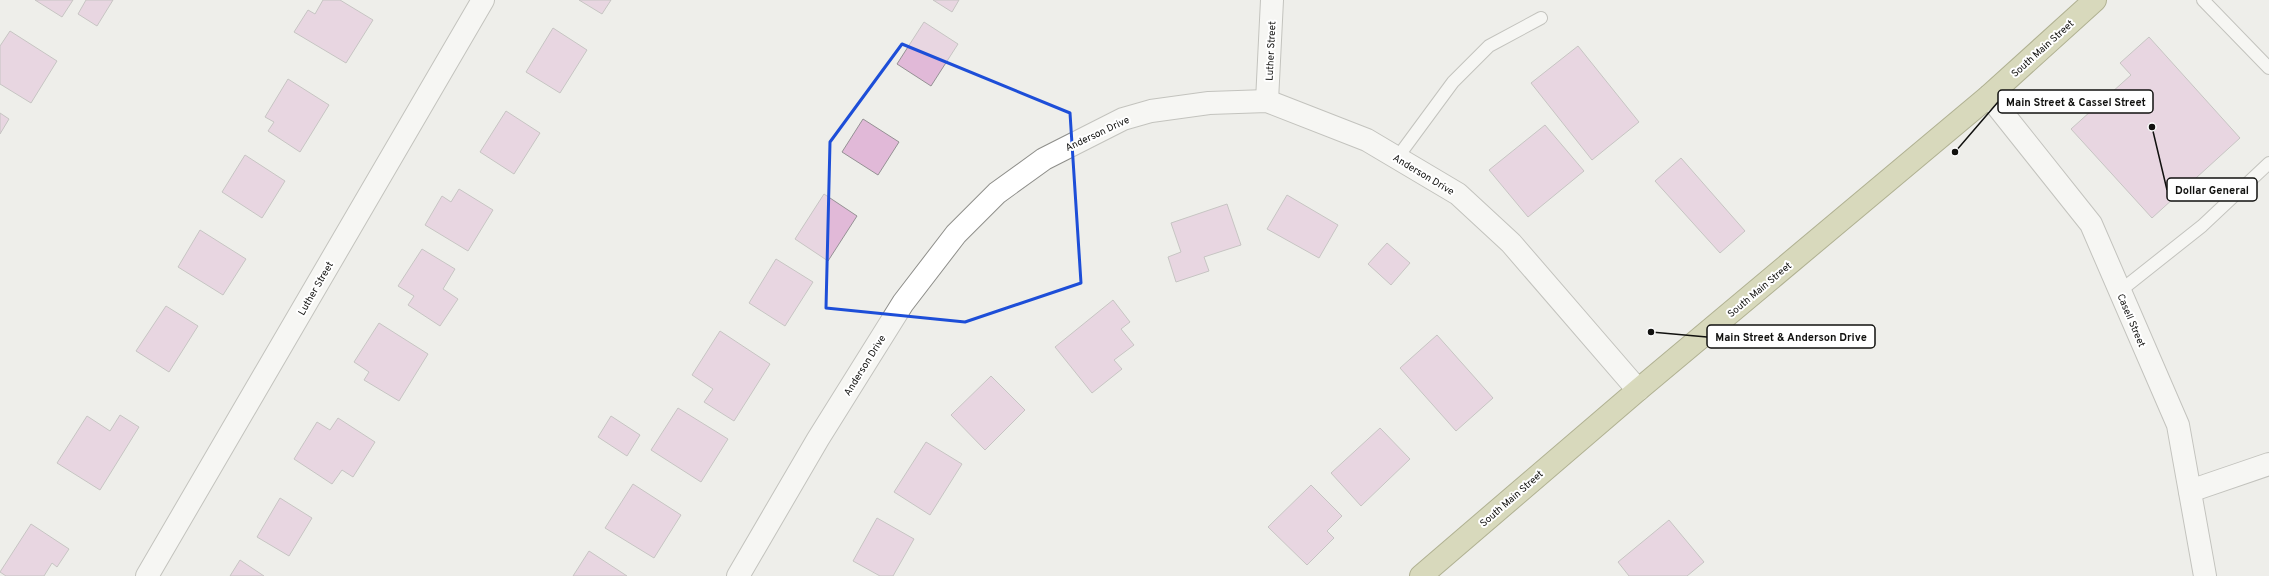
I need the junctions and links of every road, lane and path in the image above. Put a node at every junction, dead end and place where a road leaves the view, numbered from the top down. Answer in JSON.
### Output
{"nodes":[{"id":1,"x":483,"y":0,"type":"edge"},
{"id":2,"x":1272,"y":0,"type":"edge"},
{"id":3,"x":2095,"y":0,"type":"edge"},
{"id":4,"x":2203,"y":0,"type":"edge"},
{"id":5,"x":1541,"y":18,"type":"dead end"},
{"id":6,"x":2269,"y":68,"type":"edge"},
{"id":7,"x":1989,"y":96,"type":"junction"},
{"id":8,"x":1267,"y":101,"type":"junction"},
{"id":9,"x":1397,"y":158,"type":"junction"},
{"id":10,"x":2269,"y":163,"type":"edge"},
{"id":11,"x":2120,"y":291,"type":"junction"},
{"id":12,"x":1638,"y":390,"type":"junction"},
{"id":13,"x":2269,"y":464,"type":"edge"},
{"id":14,"x":2190,"y":491,"type":"junction"},
{"id":15,"x":148,"y":576,"type":"edge"},
{"id":16,"x":738,"y":576,"type":"edge"},
{"id":17,"x":1420,"y":576,"type":"edge"},
{"id":18,"x":2205,"y":576,"type":"edge"}],
"edges":[{"from":1,"to":15,"type":"street","name":"Luther Street"},
{"from":2,"to":8,"type":"street","name":"Luther Street"},
{"from":3,"to":7,"type":"main road","name":"South Main Street"},
{"from":4,"to":6,"type":"lane"},
{"from":5,"to":9,"type":"lane"},
{"from":7,"to":11,"type":"street","name":"Casell Street"},
{"from":7,"to":12,"type":"main road","name":"South Main Street"},
{"from":8,"to":9,"type":"street","name":"Anderson Drive"},
{"from":8,"to":16,"type":"street","name":"Anderson Drive"},
{"from":9,"to":12,"type":"street","name":"Anderson Drive"},
{"from":10,"to":11,"type":"lane"},
{"from":11,"to":14,"type":"street","name":"Casell Street"},
{"from":12,"to":17,"type":"main road","name":"South Main Street"},
{"from":13,"to":14,"type":"street"},
{"from":14,"to":18,"type":"street","name":"Casell Street"}]}
